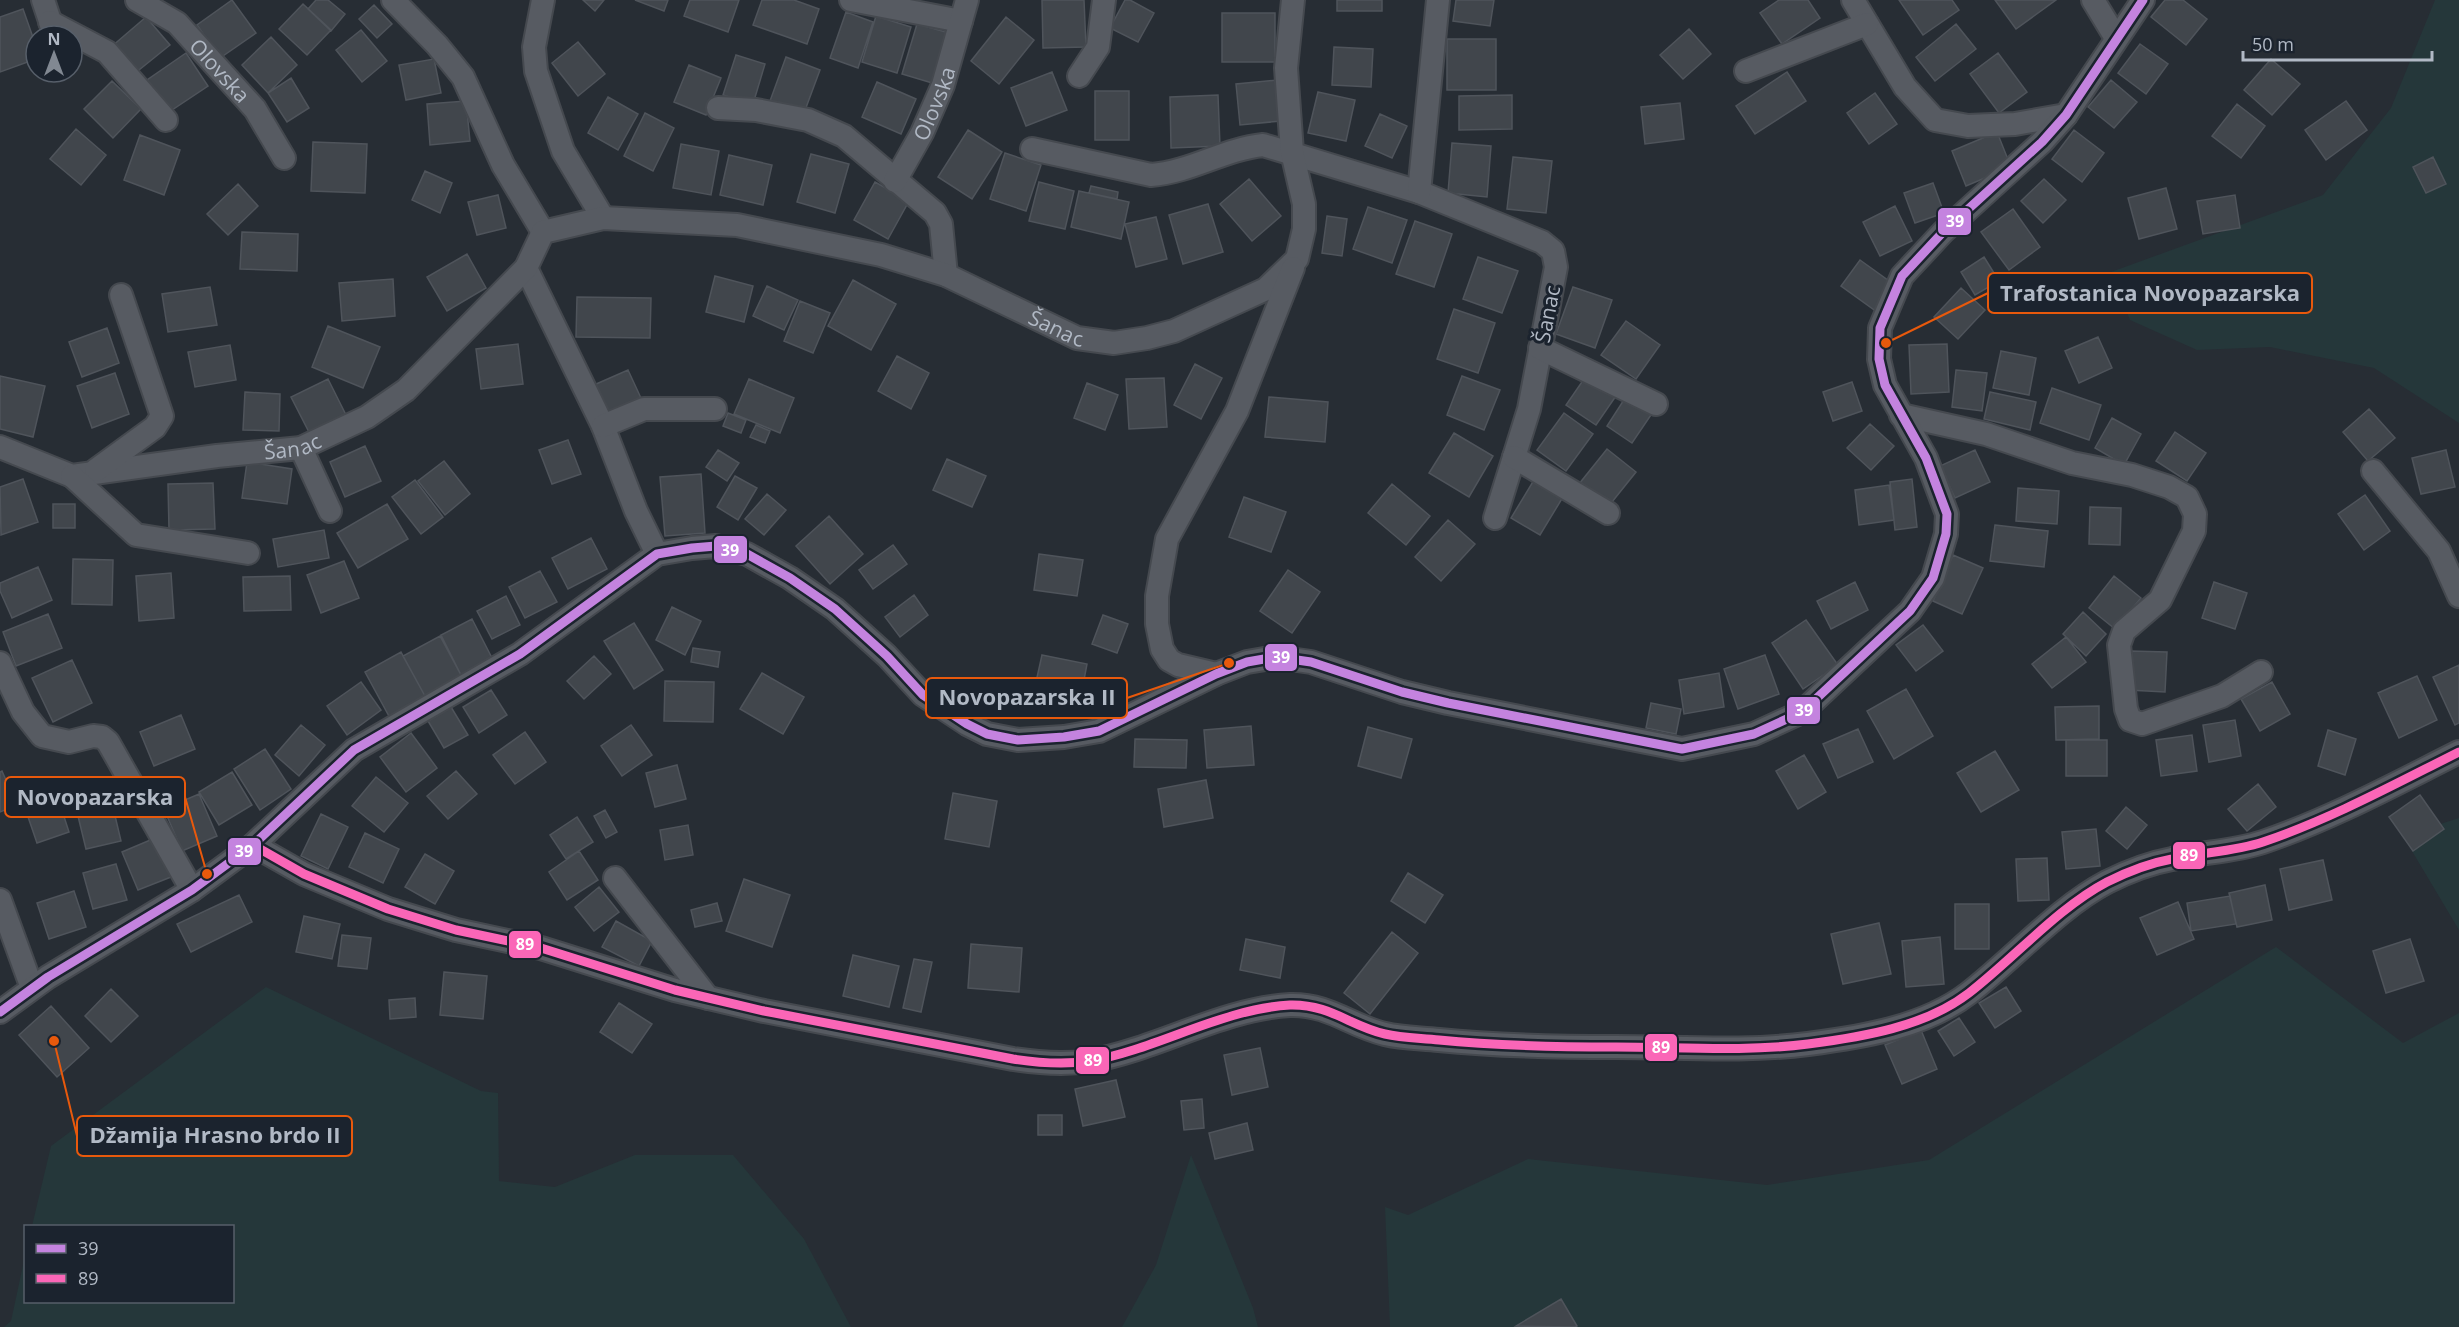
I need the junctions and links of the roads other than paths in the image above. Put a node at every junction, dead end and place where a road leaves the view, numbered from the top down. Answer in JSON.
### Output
{"nodes":[{"id":1,"x":43,"y":0,"type":"edge"},
{"id":2,"x":137,"y":0,"type":"edge"},
{"id":3,"x":393,"y":0,"type":"edge"},
{"id":4,"x":543,"y":0,"type":"edge"},
{"id":5,"x":851,"y":0,"type":"edge"},
{"id":6,"x":1104,"y":0,"type":"edge"},
{"id":7,"x":1293,"y":0,"type":"edge"},
{"id":8,"x":1438,"y":0,"type":"edge"},
{"id":9,"x":1853,"y":0,"type":"edge"},
{"id":10,"x":2093,"y":0,"type":"edge"},
{"id":11,"x":2143,"y":0,"type":"edge"},
{"id":12,"x":964,"y":10,"type":"edge"},
{"id":13,"x":50,"y":24,"type":"edge"},
{"id":14,"x":1867,"y":24,"type":"junction"},
{"id":15,"x":2116,"y":38,"type":"junction"},
{"id":16,"x":84,"y":42,"type":"edge"},
{"id":17,"x":1746,"y":70,"type":"dead end"},
{"id":18,"x":1079,"y":76,"type":"dead end"},
{"id":19,"x":718,"y":108,"type":"dead end"},
{"id":20,"x":2066,"y":114,"type":"junction"},
{"id":21,"x":166,"y":120,"type":"dead end"},
{"id":22,"x":1032,"y":149,"type":"dead end"},
{"id":23,"x":1292,"y":152,"type":"junction"},
{"id":24,"x":284,"y":158,"type":"dead end"},
{"id":25,"x":895,"y":181,"type":"junction"},
{"id":26,"x":1419,"y":192,"type":"junction"},
{"id":27,"x":603,"y":218,"type":"junction"},
{"id":28,"x":543,"y":232,"type":"junction"},
{"id":29,"x":1297,"y":259,"type":"junction"},
{"id":30,"x":526,"y":268,"type":"junction"},
{"id":31,"x":946,"y":275,"type":"junction"},
{"id":32,"x":121,"y":296,"type":"dead end"},
{"id":33,"x":1540,"y":348,"type":"junction"},
{"id":34,"x":1656,"y":404,"type":"dead end"},
{"id":35,"x":715,"y":409,"type":"dead end"},
{"id":36,"x":1901,"y":415,"type":"junction"},
{"id":37,"x":603,"y":426,"type":"junction"},
{"id":38,"x":0,"y":447,"type":"edge"},
{"id":39,"x":301,"y":448,"type":"junction"},
{"id":40,"x":1514,"y":457,"type":"junction"},
{"id":41,"x":2373,"y":471,"type":"dead end"},
{"id":42,"x":82,"y":474,"type":"junction"},
{"id":43,"x":330,"y":511,"type":"dead end"},
{"id":44,"x":1608,"y":513,"type":"dead end"},
{"id":45,"x":1495,"y":518,"type":"dead end"},
{"id":46,"x":248,"y":553,"type":"dead end"},
{"id":47,"x":657,"y":554,"type":"junction"},
{"id":48,"x":2459,"y":596,"type":"edge"},
{"id":49,"x":0,"y":663,"type":"edge"},
{"id":50,"x":2260,"y":672,"type":"dead end"},
{"id":51,"x":1216,"y":674,"type":"junction"},
{"id":52,"x":2459,"y":752,"type":"edge"},
{"id":53,"x":253,"y":845,"type":"junction"},
{"id":54,"x":615,"y":878,"type":"dead end"},
{"id":55,"x":192,"y":890,"type":"junction"},
{"id":56,"x":0,"y":900,"type":"edge"},
{"id":57,"x":32,"y":988,"type":"junction"},
{"id":58,"x":708,"y":998,"type":"junction"},
{"id":59,"x":1,"y":1013,"type":"edge"}],
"edges":[{"from":1,"to":13,"type":"street"},
{"from":2,"to":24,"type":"street","name":"Olovska"},
{"from":3,"to":28,"type":"street"},
{"from":4,"to":27,"type":"street"},
{"from":5,"to":12,"type":"street","name":"Olovska"},
{"from":6,"to":18,"type":"street"},
{"from":7,"to":23,"type":"street"},
{"from":8,"to":26,"type":"street"},
{"from":9,"to":14,"type":"street"},
{"from":10,"to":15,"type":"street"},
{"from":11,"to":15,"type":"street"},
{"from":12,"to":25,"type":"street","name":"Olovska"},
{"from":14,"to":17,"type":"street"},
{"from":14,"to":20,"type":"street"},
{"from":15,"to":20,"type":"street"},
{"from":16,"to":21,"type":"street"},
{"from":19,"to":25,"type":"street"},
{"from":20,"to":36,"type":"street"},
{"from":22,"to":23,"type":"street","name":"Šanac"},
{"from":23,"to":26,"type":"street","name":"Šanac"},
{"from":23,"to":29,"type":"street"},
{"from":25,"to":31,"type":"street"},
{"from":26,"to":33,"type":"street","name":"Šanac"},
{"from":27,"to":28,"type":"street","name":"Šanac"},
{"from":27,"to":31,"type":"street","name":"Šanac"},
{"from":28,"to":30,"type":"street","name":"Šanac"},
{"from":29,"to":31,"type":"street","name":"Šanac"},
{"from":29,"to":51,"type":"street"},
{"from":30,"to":37,"type":"street"},
{"from":30,"to":39,"type":"street","name":"Šanac"},
{"from":32,"to":42,"type":"street"},
{"from":33,"to":34,"type":"street"},
{"from":33,"to":40,"type":"street","name":"Šanac"},
{"from":35,"to":37,"type":"street"},
{"from":36,"to":50,"type":"street"},
{"from":36,"to":51,"type":"street"},
{"from":37,"to":47,"type":"street"},
{"from":38,"to":42,"type":"street","name":"Šanac"},
{"from":39,"to":42,"type":"street","name":"Šanac"},
{"from":39,"to":43,"type":"street"},
{"from":40,"to":44,"type":"street"},
{"from":40,"to":45,"type":"street","name":"Šanac"},
{"from":41,"to":48,"type":"street"},
{"from":42,"to":46,"type":"street"},
{"from":47,"to":51,"type":"street"},
{"from":47,"to":53,"type":"street"},
{"from":49,"to":55,"type":"street"},
{"from":52,"to":58,"type":"street"},
{"from":53,"to":55,"type":"street"},
{"from":53,"to":58,"type":"street"},
{"from":54,"to":58,"type":"street"},
{"from":55,"to":57,"type":"street"},
{"from":56,"to":57,"type":"street"},
{"from":57,"to":59,"type":"street"}]}
